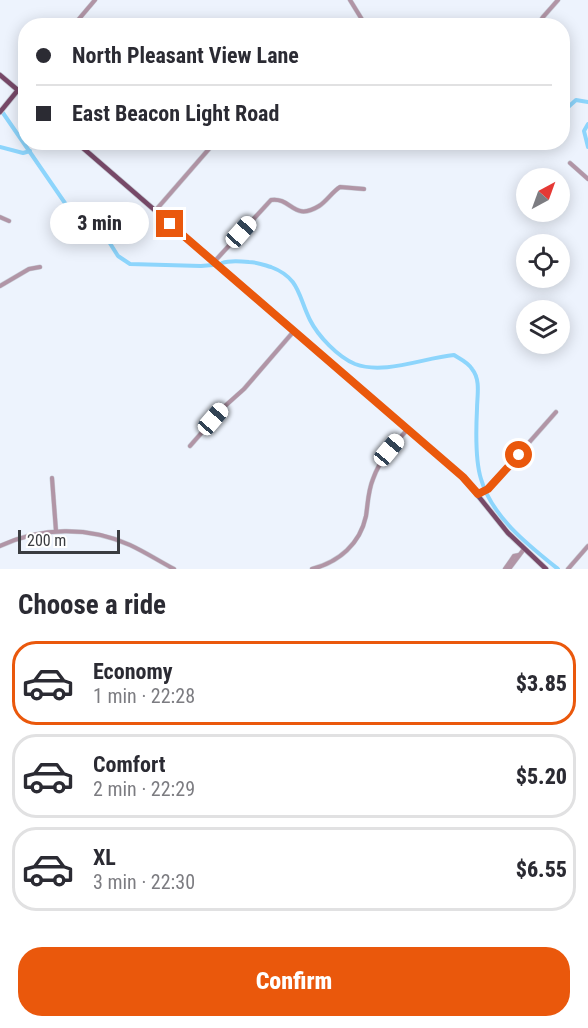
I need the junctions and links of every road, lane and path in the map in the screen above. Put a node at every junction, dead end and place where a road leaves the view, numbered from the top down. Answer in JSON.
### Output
{"nodes":[{"id":1,"x":95,"y":0,"type":"edge"},
{"id":2,"x":350,"y":0,"type":"edge"},
{"id":3,"x":558,"y":0,"type":"edge"},
{"id":4,"x":80,"y":18,"type":"edge"},
{"id":5,"x":361,"y":18,"type":"edge"},
{"id":6,"x":542,"y":18,"type":"edge"},
{"id":7,"x":0,"y":75,"type":"edge"},
{"id":8,"x":18,"y":90,"type":"joint"},
{"id":9,"x":0,"y":112,"type":"edge"},
{"id":10,"x":85,"y":150,"type":"edge"},
{"id":11,"x":208,"y":150,"type":"edge"},
{"id":12,"x":570,"y":163,"type":"dead end"},
{"id":13,"x":588,"y":179,"type":"edge"},
{"id":14,"x":364,"y":189,"type":"dead end"},
{"id":15,"x":156,"y":211,"type":"junction"},
{"id":16,"x":0,"y":217,"type":"edge"},
{"id":17,"x":9,"y":221,"type":"dead end"},
{"id":18,"x":214,"y":262,"type":"junction"},
{"id":19,"x":40,"y":267,"type":"dead end"},
{"id":20,"x":0,"y":286,"type":"edge"},
{"id":21,"x":294,"y":331,"type":"junction"},
{"id":22,"x":556,"y":412,"type":"dead end"},
{"id":23,"x":408,"y":429,"type":"junction"},
{"id":24,"x":190,"y":446,"type":"dead end"},
{"id":25,"x":52,"y":477,"type":"dead end"},
{"id":26,"x":478,"y":494,"type":"junction"},
{"id":27,"x":56,"y":531,"type":"junction"},
{"id":28,"x":0,"y":546,"type":"edge"},
{"id":29,"x":588,"y":546,"type":"edge"},
{"id":30,"x":524,"y":549,"type":"junction"},
{"id":31,"x":174,"y":569,"type":"edge"},
{"id":32,"x":312,"y":569,"type":"edge"},
{"id":33,"x":507,"y":569,"type":"edge"},
{"id":34,"x":546,"y":569,"type":"edge"},
{"id":35,"x":568,"y":569,"type":"edge"}],
"edges":[{"from":1,"to":4,"type":"street"},
{"from":2,"to":5,"type":"street"},
{"from":3,"to":6,"type":"street"},
{"from":7,"to":8,"type":"main road"},
{"from":8,"to":9,"type":"main road"},
{"from":10,"to":15,"type":"main road"},
{"from":11,"to":15,"type":"street"},
{"from":12,"to":13,"type":"street"},
{"from":14,"to":18,"type":"street"},
{"from":15,"to":18,"type":"main road"},
{"from":16,"to":17,"type":"street"},
{"from":18,"to":21,"type":"main road"},
{"from":19,"to":20,"type":"street"},
{"from":21,"to":23,"type":"main road"},
{"from":21,"to":24,"type":"street"},
{"from":22,"to":26,"type":"street"},
{"from":23,"to":26,"type":"main road"},
{"from":23,"to":32,"type":"street"},
{"from":25,"to":27,"type":"street"},
{"from":26,"to":30,"type":"main road"},
{"from":27,"to":28,"type":"street"},
{"from":27,"to":31,"type":"street"},
{"from":29,"to":35,"type":"street"},
{"from":30,"to":33,"type":"street"},
{"from":30,"to":34,"type":"main road"}]}
